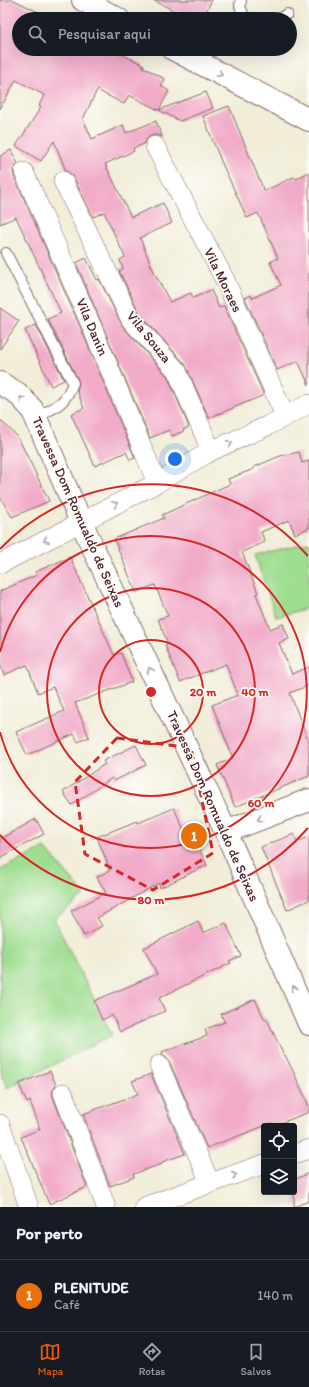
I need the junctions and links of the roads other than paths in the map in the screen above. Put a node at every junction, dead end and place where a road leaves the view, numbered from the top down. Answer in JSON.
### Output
{"nodes":[{"id":1,"x":83,"y":0,"type":"edge"},
{"id":2,"x":241,"y":0,"type":"edge"},
{"id":3,"x":105,"y":12,"type":"edge"},
{"id":4,"x":242,"y":12,"type":"edge"},
{"id":5,"x":186,"y":56,"type":"edge"},
{"id":6,"x":201,"y":56,"type":"edge"},
{"id":7,"x":193,"y":60,"type":"junction"},
{"id":8,"x":309,"y":120,"type":"edge"},
{"id":9,"x":155,"y":146,"type":"dead end"},
{"id":10,"x":24,"y":172,"type":"dead end"},
{"id":11,"x":62,"y":181,"type":"dead end"},
{"id":12,"x":6,"y":253,"type":"dead end"},
{"id":13,"x":0,"y":383,"type":"edge"},
{"id":14,"x":309,"y":404,"type":"edge"},
{"id":15,"x":285,"y":416,"type":"junction"},
{"id":16,"x":35,"y":418,"type":"junction"},
{"id":17,"x":211,"y":451,"type":"junction"},
{"id":18,"x":157,"y":483,"type":"junction"},
{"id":19,"x":81,"y":522,"type":"junction"},
{"id":20,"x":0,"y":564,"type":"edge"},
{"id":21,"x":309,"y":800,"type":"edge"},
{"id":22,"x":226,"y":832,"type":"junction"},
{"id":23,"x":309,"y":1024,"type":"edge"},
{"id":24,"x":159,"y":1065,"type":"dead end"},
{"id":25,"x":63,"y":1093,"type":"dead end"},
{"id":26,"x":0,"y":1124,"type":"edge"},
{"id":27,"x":309,"y":1149,"type":"edge"},
{"id":28,"x":297,"y":1153,"type":"edge"},
{"id":29,"x":261,"y":1165,"type":"edge"},
{"id":30,"x":210,"y":1183,"type":"junction"},
{"id":31,"x":29,"y":1207,"type":"edge"},
{"id":32,"x":106,"y":1207,"type":"edge"},
{"id":33,"x":144,"y":1207,"type":"edge"}],
"edges":[{"from":1,"to":3,"type":"street"},
{"from":2,"to":4,"type":"lane"},
{"from":5,"to":7,"type":"street"},
{"from":6,"to":7,"type":"lane"},
{"from":7,"to":8,"type":"street","one_way":true},
{"from":9,"to":15,"type":"street","name":"Vila Moraes"},
{"from":10,"to":18,"type":"street","name":"Vila Danin"},
{"from":11,"to":17,"type":"street","name":"Vila Souza"},
{"from":12,"to":16,"type":"lane"},
{"from":16,"to":13,"type":"street","name":"Travessa Dom Romualdo de Seixas","one_way":true},
{"from":14,"to":15,"type":"street"},
{"from":17,"to":15,"type":"street","one_way":true},
{"from":16,"to":19,"type":"street","name":"Travessa Dom Romualdo de Seixas"},
{"from":17,"to":18,"type":"street"},
{"from":19,"to":18,"type":"street","one_way":true},
{"from":19,"to":20,"type":"street","one_way":true},
{"from":22,"to":19,"type":"street","name":"Travessa Dom Romualdo de Seixas","one_way":true},
{"from":21,"to":22,"type":"street","one_way":true},
{"from":23,"to":22,"type":"street","name":"Travessa Dom Romualdo de Seixas","one_way":true},
{"from":24,"to":30,"type":"street"},
{"from":25,"to":32,"type":"street"},
{"from":26,"to":31,"type":"street"},
{"from":27,"to":28,"type":"street"},
{"from":30,"to":29,"type":"street","one_way":true},
{"from":30,"to":33,"type":"street"}]}
